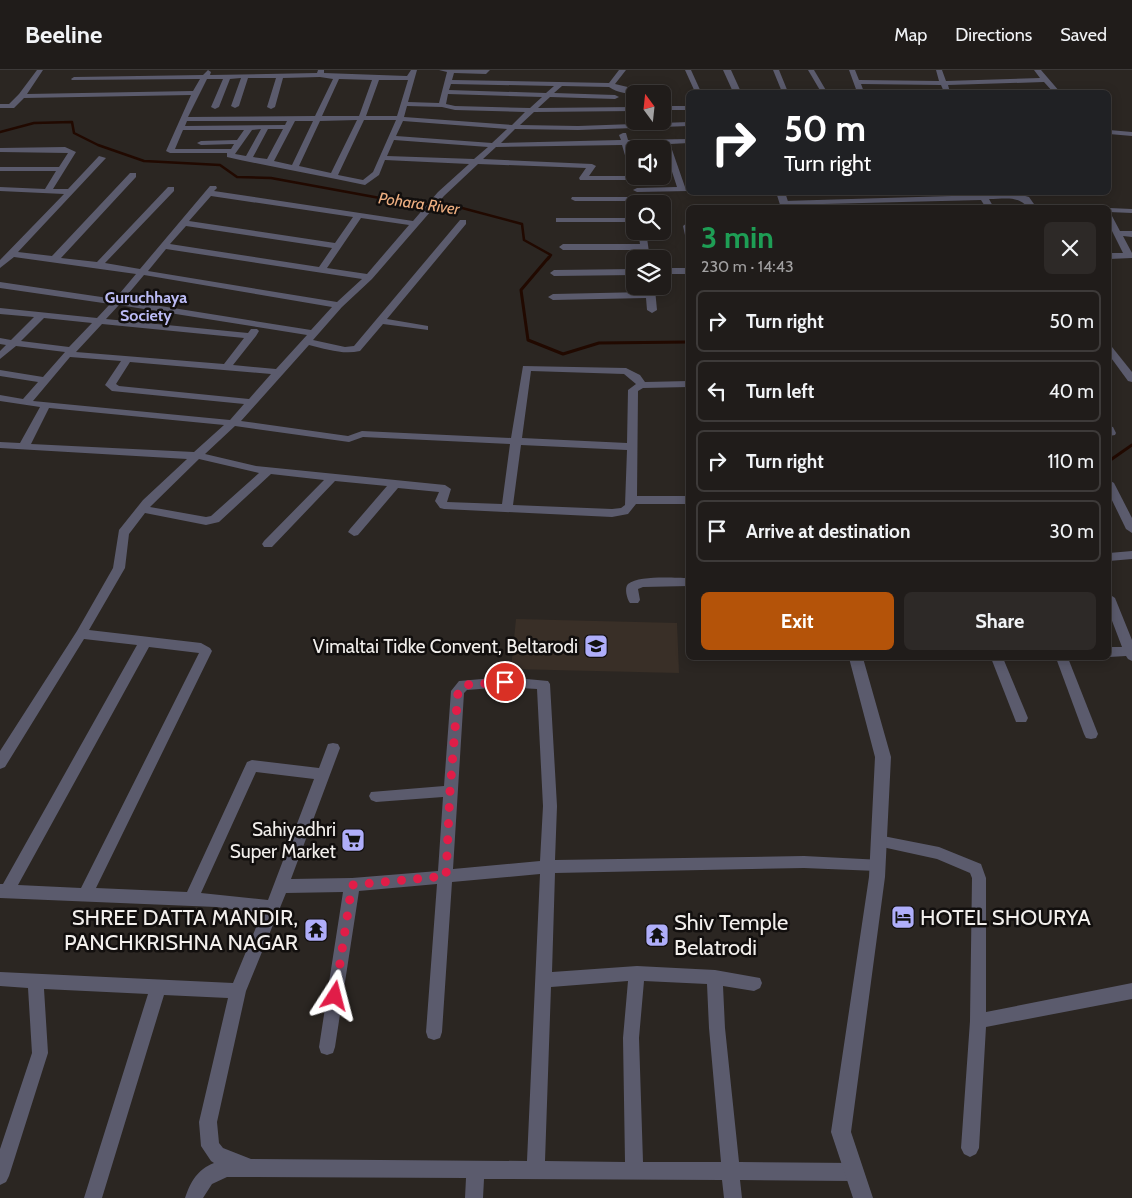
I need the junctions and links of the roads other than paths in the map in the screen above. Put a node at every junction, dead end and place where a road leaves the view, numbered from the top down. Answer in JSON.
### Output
{"nodes":[{"id":1,"x":40,"y":70,"type":"edge"},
{"id":2,"x":79,"y":70,"type":"edge"},
{"id":3,"x":442,"y":70,"type":"edge"},
{"id":4,"x":451,"y":70,"type":"edge"},
{"id":5,"x":487,"y":70,"type":"edge"},
{"id":6,"x":623,"y":70,"type":"edge"},
{"id":7,"x":688,"y":70,"type":"edge"},
{"id":8,"x":727,"y":70,"type":"edge"},
{"id":9,"x":776,"y":70,"type":"edge"},
{"id":10,"x":811,"y":70,"type":"edge"},
{"id":11,"x":852,"y":70,"type":"edge"},
{"id":12,"x":939,"y":70,"type":"edge"},
{"id":13,"x":1037,"y":70,"type":"edge"},
{"id":14,"x":207,"y":73,"type":"edge"},
{"id":15,"x":320,"y":73,"type":"edge"},
{"id":16,"x":413,"y":73,"type":"edge"},
{"id":17,"x":227,"y":76,"type":"junction"},
{"id":18,"x":245,"y":76,"type":"junction"},
{"id":19,"x":280,"y":76,"type":"junction"},
{"id":20,"x":337,"y":77,"type":"junction"},
{"id":21,"x":376,"y":78,"type":"junction"},
{"id":22,"x":74,"y":79,"type":"junction"},
{"id":23,"x":1044,"y":80,"type":"junction"},
{"id":24,"x":448,"y":82,"type":"junction"},
{"id":25,"x":856,"y":82,"type":"junction"},
{"id":26,"x":962,"y":82,"type":"junction"},
{"id":27,"x":942,"y":83,"type":"junction"},
{"id":28,"x":560,"y":84,"type":"junction"},
{"id":29,"x":613,"y":87,"type":"junction"},
{"id":30,"x":626,"y":89,"type":"edge"},
{"id":31,"x":697,"y":90,"type":"edge"},
{"id":32,"x":736,"y":90,"type":"edge"},
{"id":33,"x":784,"y":90,"type":"edge"},
{"id":34,"x":823,"y":90,"type":"edge"},
{"id":35,"x":859,"y":90,"type":"edge"},
{"id":36,"x":946,"y":90,"type":"edge"},
{"id":37,"x":968,"y":90,"type":"edge"},
{"id":38,"x":1054,"y":90,"type":"edge"},
{"id":39,"x":195,"y":92,"type":"junction"},
{"id":40,"x":445,"y":92,"type":"junction"},
{"id":41,"x":63,"y":95,"type":"junction"},
{"id":42,"x":22,"y":96,"type":"junction"},
{"id":43,"x":548,"y":96,"type":"junction"},
{"id":44,"x":615,"y":97,"type":"junction"},
{"id":45,"x":405,"y":104,"type":"junction"},
{"id":46,"x":442,"y":105,"type":"junction"},
{"id":47,"x":0,"y":106,"type":"edge"},
{"id":48,"x":235,"y":106,"type":"dead end"},
{"id":49,"x":215,"y":107,"type":"dead end"},
{"id":50,"x":271,"y":107,"type":"dead end"},
{"id":51,"x":455,"y":108,"type":"junction"},
{"id":52,"x":671,"y":108,"type":"edge"},
{"id":53,"x":686,"y":108,"type":"edge"},
{"id":54,"x":618,"y":109,"type":"junction"},
{"id":55,"x":626,"y":109,"type":"edge"},
{"id":56,"x":532,"y":110,"type":"junction"},
{"id":57,"x":362,"y":116,"type":"junction"},
{"id":58,"x":317,"y":118,"type":"junction"},
{"id":59,"x":400,"y":118,"type":"junction"},
{"id":60,"x":290,"y":122,"type":"junction"},
{"id":61,"x":448,"y":123,"type":"junction"},
{"id":62,"x":183,"y":124,"type":"junction"},
{"id":63,"x":686,"y":124,"type":"edge"},
{"id":64,"x":620,"y":125,"type":"junction"},
{"id":65,"x":266,"y":127,"type":"junction"},
{"id":66,"x":249,"y":128,"type":"junction"},
{"id":67,"x":514,"y":128,"type":"junction"},
{"id":68,"x":1111,"y":132,"type":"edge"},
{"id":69,"x":1132,"y":134,"type":"edge"},
{"id":70,"x":392,"y":138,"type":"junction"},
{"id":71,"x":686,"y":141,"type":"edge"},
{"id":72,"x":239,"y":142,"type":"junction"},
{"id":73,"x":671,"y":142,"type":"edge"},
{"id":74,"x":173,"y":143,"type":"junction"},
{"id":75,"x":625,"y":143,"type":"junction"},
{"id":76,"x":494,"y":145,"type":"junction"},
{"id":77,"x":626,"y":146,"type":"edge"},
{"id":78,"x":0,"y":150,"type":"edge"},
{"id":79,"x":436,"y":150,"type":"junction"},
{"id":80,"x":232,"y":151,"type":"junction"},
{"id":81,"x":671,"y":155,"type":"edge"},
{"id":82,"x":102,"y":158,"type":"dead end"},
{"id":83,"x":384,"y":158,"type":"junction"},
{"id":84,"x":247,"y":160,"type":"junction"},
{"id":85,"x":268,"y":162,"type":"junction"},
{"id":86,"x":476,"y":163,"type":"junction"},
{"id":87,"x":294,"y":168,"type":"junction"},
{"id":88,"x":0,"y":169,"type":"edge"},
{"id":89,"x":62,"y":169,"type":"junction"},
{"id":90,"x":133,"y":175,"type":"dead end"},
{"id":91,"x":334,"y":176,"type":"junction"},
{"id":92,"x":626,"y":177,"type":"edge"},
{"id":93,"x":171,"y":189,"type":"dead end"},
{"id":94,"x":48,"y":190,"type":"junction"},
{"id":95,"x":685,"y":190,"type":"edge"},
{"id":96,"x":2,"y":192,"type":"edge"},
{"id":97,"x":70,"y":192,"type":"junction"},
{"id":98,"x":651,"y":195,"type":"edge"},
{"id":99,"x":626,"y":197,"type":"edge"},
{"id":100,"x":984,"y":197,"type":"junction"},
{"id":101,"x":936,"y":198,"type":"junction"},
{"id":102,"x":575,"y":199,"type":"dead end"},
{"id":103,"x":896,"y":199,"type":"junction"},
{"id":104,"x":853,"y":204,"type":"edge"},
{"id":105,"x":785,"y":205,"type":"edge"},
{"id":106,"x":899,"y":205,"type":"edge"},
{"id":107,"x":940,"y":205,"type":"edge"},
{"id":108,"x":988,"y":205,"type":"edge"},
{"id":109,"x":1029,"y":205,"type":"edge"},
{"id":110,"x":1111,"y":210,"type":"edge"},
{"id":111,"x":1132,"y":211,"type":"edge"},
{"id":112,"x":358,"y":215,"type":"junction"},
{"id":113,"x":559,"y":220,"type":"dead end"},
{"id":114,"x":626,"y":220,"type":"edge"},
{"id":115,"x":463,"y":222,"type":"dead end"},
{"id":116,"x":1111,"y":222,"type":"edge"},
{"id":117,"x":183,"y":223,"type":"junction"},
{"id":118,"x":417,"y":224,"type":"junction"},
{"id":119,"x":1117,"y":233,"type":"junction"},
{"id":120,"x":1132,"y":234,"type":"edge"},
{"id":121,"x":643,"y":240,"type":"edge"},
{"id":122,"x":164,"y":246,"type":"junction"},
{"id":123,"x":338,"y":246,"type":"junction"},
{"id":124,"x":564,"y":247,"type":"dead end"},
{"id":125,"x":644,"y":247,"type":"junction"},
{"id":126,"x":644,"y":250,"type":"edge"},
{"id":127,"x":12,"y":254,"type":"junction"},
{"id":128,"x":1111,"y":256,"type":"edge"},
{"id":129,"x":1131,"y":256,"type":"edge"},
{"id":130,"x":53,"y":260,"type":"junction"},
{"id":131,"x":0,"y":265,"type":"edge"},
{"id":132,"x":99,"y":265,"type":"junction"},
{"id":133,"x":321,"y":270,"type":"junction"},
{"id":134,"x":671,"y":271,"type":"edge"},
{"id":135,"x":686,"y":271,"type":"edge"},
{"id":136,"x":626,"y":272,"type":"edge"},
{"id":137,"x":140,"y":273,"type":"junction"},
{"id":138,"x":554,"y":273,"type":"dead end"},
{"id":139,"x":369,"y":277,"type":"junction"},
{"id":140,"x":0,"y":285,"type":"edge"},
{"id":141,"x":626,"y":292,"type":"edge"},
{"id":142,"x":650,"y":295,"type":"edge"},
{"id":143,"x":553,"y":297,"type":"dead end"},
{"id":144,"x":117,"y":302,"type":"junction"},
{"id":145,"x":339,"y":305,"type":"junction"},
{"id":146,"x":652,"y":310,"type":"dead end"},
{"id":147,"x":0,"y":311,"type":"edge"},
{"id":148,"x":40,"y":316,"type":"junction"},
{"id":149,"x":380,"y":321,"type":"junction"},
{"id":150,"x":98,"y":322,"type":"junction"},
{"id":151,"x":260,"y":324,"type":"junction"},
{"id":152,"x":425,"y":328,"type":"dead end"},
{"id":153,"x":312,"y":333,"type":"junction"},
{"id":154,"x":251,"y":336,"type":"junction"},
{"id":155,"x":0,"y":341,"type":"edge"},
{"id":156,"x":305,"y":341,"type":"junction"},
{"id":157,"x":13,"y":343,"type":"junction"},
{"id":158,"x":70,"y":352,"type":"junction"},
{"id":159,"x":1111,"y":352,"type":"edge"},
{"id":160,"x":0,"y":356,"type":"edge"},
{"id":161,"x":127,"y":359,"type":"junction"},
{"id":162,"x":227,"y":367,"type":"junction"},
{"id":163,"x":1111,"y":368,"type":"edge"},
{"id":164,"x":1123,"y":368,"type":"junction"},
{"id":165,"x":278,"y":372,"type":"junction"},
{"id":166,"x":0,"y":373,"type":"edge"},
{"id":167,"x":1132,"y":379,"type":"edge"},
{"id":168,"x":45,"y":380,"type":"junction"},
{"id":169,"x":686,"y":384,"type":"edge"},
{"id":170,"x":642,"y":386,"type":"junction"},
{"id":171,"x":0,"y":398,"type":"edge"},
{"id":172,"x":251,"y":402,"type":"junction"},
{"id":173,"x":25,"y":403,"type":"junction"},
{"id":174,"x":46,"y":405,"type":"junction"},
{"id":175,"x":233,"y":423,"type":"junction"},
{"id":176,"x":517,"y":441,"type":"junction"},
{"id":177,"x":0,"y":445,"type":"edge"},
{"id":178,"x":24,"y":446,"type":"junction"},
{"id":179,"x":632,"y":447,"type":"junction"},
{"id":180,"x":197,"y":455,"type":"junction"},
{"id":181,"x":268,"y":471,"type":"junction"},
{"id":182,"x":332,"y":478,"type":"junction"},
{"id":183,"x":395,"y":484,"type":"junction"},
{"id":184,"x":1111,"y":487,"type":"edge"},
{"id":185,"x":631,"y":500,"type":"junction"},
{"id":186,"x":686,"y":500,"type":"edge"},
{"id":187,"x":142,"y":509,"type":"junction"},
{"id":188,"x":507,"y":509,"type":"junction"},
{"id":189,"x":1132,"y":529,"type":"edge"},
{"id":190,"x":354,"y":532,"type":"dead end"},
{"id":191,"x":268,"y":544,"type":"dead end"},
{"id":192,"x":1132,"y":555,"type":"edge"},
{"id":193,"x":1111,"y":557,"type":"edge"},
{"id":194,"x":686,"y":582,"type":"edge"},
{"id":195,"x":634,"y":600,"type":"dead end"},
{"id":196,"x":1111,"y":603,"type":"edge"},
{"id":197,"x":81,"y":634,"type":"junction"},
{"id":198,"x":145,"y":642,"type":"junction"},
{"id":199,"x":1111,"y":652,"type":"edge"},
{"id":200,"x":1131,"y":654,"type":"edge"},
{"id":201,"x":857,"y":660,"type":"edge"},
{"id":202,"x":998,"y":660,"type":"edge"},
{"id":203,"x":1063,"y":660,"type":"edge"},
{"id":204,"x":1021,"y":718,"type":"dead end"},
{"id":205,"x":1091,"y":734,"type":"dead end"},
{"id":206,"x":333,"y":748,"type":"dead end"},
{"id":207,"x":0,"y":763,"type":"edge"},
{"id":208,"x":323,"y":774,"type":"junction"},
{"id":209,"x":450,"y":791,"type":"junction"},
{"id":210,"x":376,"y":796,"type":"dead end"},
{"id":211,"x":878,"y":841,"type":"junction"},
{"id":212,"x":877,"y":865,"type":"junction"},
{"id":213,"x":547,"y":867,"type":"junction"},
{"id":214,"x":446,"y":876,"type":"junction"},
{"id":215,"x":352,"y":885,"type":"junction"},
{"id":216,"x":281,"y":886,"type":"junction"},
{"id":217,"x":3,"y":891,"type":"edge"},
{"id":218,"x":86,"y":894,"type":"junction"},
{"id":219,"x":191,"y":898,"type":"junction"},
{"id":220,"x":272,"y":907,"type":"junction"},
{"id":221,"x":637,"y":973,"type":"junction"},
{"id":222,"x":715,"y":976,"type":"junction"},
{"id":223,"x":0,"y":979,"type":"edge"},
{"id":224,"x":543,"y":980,"type":"junction"},
{"id":225,"x":36,"y":982,"type":"junction"},
{"id":226,"x":754,"y":983,"type":"dead end"},
{"id":227,"x":159,"y":986,"type":"junction"},
{"id":228,"x":238,"y":991,"type":"junction"},
{"id":229,"x":1132,"y":991,"type":"edge"},
{"id":230,"x":978,"y":1021,"type":"junction"},
{"id":231,"x":434,"y":1032,"type":"dead end"},
{"id":232,"x":327,"y":1047,"type":"dead end"},
{"id":233,"x":970,"y":1148,"type":"dead end"},
{"id":234,"x":251,"y":1168,"type":"junction"},
{"id":235,"x":475,"y":1171,"type":"junction"},
{"id":236,"x":536,"y":1171,"type":"junction"},
{"id":237,"x":634,"y":1171,"type":"junction"},
{"id":238,"x":731,"y":1172,"type":"junction"},
{"id":239,"x":854,"y":1172,"type":"junction"},
{"id":240,"x":0,"y":1176,"type":"edge"},
{"id":241,"x":93,"y":1198,"type":"edge"},
{"id":242,"x":194,"y":1198,"type":"edge"},
{"id":243,"x":474,"y":1198,"type":"edge"},
{"id":244,"x":733,"y":1198,"type":"edge"},
{"id":245,"x":863,"y":1198,"type":"edge"}],
"edges":[{"from":1,"to":42,"type":"street"},
{"from":2,"to":22,"type":"street"},
{"from":3,"to":4,"type":"street"},
{"from":4,"to":5,"type":"street"},
{"from":4,"to":24,"type":"street"},
{"from":6,"to":29,"type":"street"},
{"from":7,"to":31,"type":"street"},
{"from":8,"to":32,"type":"street"},
{"from":9,"to":33,"type":"street"},
{"from":10,"to":34,"type":"street"},
{"from":11,"to":25,"type":"street"},
{"from":12,"to":27,"type":"street"},
{"from":13,"to":23,"type":"street"},
{"from":14,"to":17,"type":"street"},
{"from":14,"to":22,"type":"street"},
{"from":14,"to":39,"type":"street"},
{"from":15,"to":19,"type":"street"},
{"from":15,"to":20,"type":"street"},
{"from":16,"to":21,"type":"street"},
{"from":16,"to":45,"type":"street"},
{"from":17,"to":18,"type":"street"},
{"from":17,"to":49,"type":"street"},
{"from":18,"to":19,"type":"street"},
{"from":18,"to":48,"type":"street"},
{"from":19,"to":50,"type":"street"},
{"from":20,"to":21,"type":"street"},
{"from":20,"to":58,"type":"street"},
{"from":21,"to":57,"type":"street"},
{"from":22,"to":41,"type":"street"},
{"from":23,"to":26,"type":"street"},
{"from":23,"to":38,"type":"street"},
{"from":24,"to":28,"type":"street"},
{"from":24,"to":40,"type":"street"},
{"from":25,"to":27,"type":"street"},
{"from":25,"to":35,"type":"street"},
{"from":26,"to":27,"type":"street"},
{"from":26,"to":37,"type":"street"},
{"from":27,"to":36,"type":"street"},
{"from":28,"to":29,"type":"street"},
{"from":28,"to":43,"type":"street"},
{"from":29,"to":30,"type":"street"},
{"from":29,"to":44,"type":"street"},
{"from":39,"to":41,"type":"street"},
{"from":39,"to":62,"type":"street"},
{"from":40,"to":43,"type":"street"},
{"from":40,"to":46,"type":"street"},
{"from":41,"to":42,"type":"street"},
{"from":42,"to":47,"type":"street"},
{"from":43,"to":44,"type":"street"},
{"from":43,"to":56,"type":"street"},
{"from":44,"to":54,"type":"street"},
{"from":45,"to":46,"type":"street"},
{"from":45,"to":59,"type":"street"},
{"from":46,"to":51,"type":"street"},
{"from":51,"to":56,"type":"street"},
{"from":51,"to":61,"type":"street"},
{"from":52,"to":53,"type":"street"},
{"from":54,"to":55,"type":"street"},
{"from":54,"to":56,"type":"street"},
{"from":54,"to":64,"type":"street"},
{"from":56,"to":67,"type":"street"},
{"from":57,"to":58,"type":"street"},
{"from":57,"to":59,"type":"street"},
{"from":57,"to":91,"type":"street"},
{"from":58,"to":60,"type":"street"},
{"from":58,"to":87,"type":"street"},
{"from":59,"to":61,"type":"street"},
{"from":59,"to":70,"type":"street"},
{"from":60,"to":62,"type":"street"},
{"from":60,"to":65,"type":"street"},
{"from":60,"to":85,"type":"street"},
{"from":61,"to":67,"type":"street"},
{"from":61,"to":79,"type":"street"},
{"from":62,"to":66,"type":"street"},
{"from":62,"to":74,"type":"street"},
{"from":63,"to":64,"type":"street"},
{"from":64,"to":67,"type":"street"},
{"from":64,"to":75,"type":"street"},
{"from":65,"to":66,"type":"street"},
{"from":65,"to":84,"type":"street"},
{"from":66,"to":72,"type":"street"},
{"from":67,"to":76,"type":"street"},
{"from":68,"to":69,"type":"street"},
{"from":70,"to":79,"type":"street"},
{"from":70,"to":83,"type":"street"},
{"from":71,"to":73,"type":"street"},
{"from":72,"to":74,"type":"street"},
{"from":72,"to":80,"type":"street"},
{"from":74,"to":80,"type":"street"},
{"from":75,"to":76,"type":"street"},
{"from":75,"to":77,"type":"street"},
{"from":76,"to":79,"type":"street"},
{"from":76,"to":86,"type":"street"},
{"from":78,"to":89,"type":"street"},
{"from":79,"to":83,"type":"street"},
{"from":79,"to":86,"type":"street"},
{"from":80,"to":84,"type":"street"},
{"from":81,"to":95,"type":"street"},
{"from":82,"to":97,"type":"street"},
{"from":83,"to":91,"type":"street"},
{"from":84,"to":85,"type":"street"},
{"from":85,"to":87,"type":"street"},
{"from":86,"to":92,"type":"street"},
{"from":86,"to":118,"type":"street"},
{"from":87,"to":91,"type":"street"},
{"from":88,"to":89,"type":"street"},
{"from":89,"to":94,"type":"street"},
{"from":90,"to":130,"type":"street"},
{"from":93,"to":132,"type":"street"},
{"from":94,"to":96,"type":"street"},
{"from":94,"to":97,"type":"street"},
{"from":95,"to":98,"type":"street"},
{"from":97,"to":127,"type":"street"},
{"from":99,"to":102,"type":"street"},
{"from":100,"to":101,"type":"street"},
{"from":100,"to":108,"type":"street"},
{"from":100,"to":109,"type":"street"},
{"from":101,"to":103,"type":"street"},
{"from":101,"to":107,"type":"street"},
{"from":103,"to":104,"type":"street"},
{"from":103,"to":106,"type":"street"},
{"from":104,"to":105,"type":"street"},
{"from":110,"to":111,"type":"street"},
{"from":112,"to":117,"type":"street"},
{"from":112,"to":118,"type":"street"},
{"from":112,"to":123,"type":"street"},
{"from":113,"to":114,"type":"street"},
{"from":115,"to":149,"type":"street"},
{"from":116,"to":119,"type":"street"},
{"from":117,"to":122,"type":"street"},
{"from":117,"to":123,"type":"street"},
{"from":118,"to":139,"type":"street"},
{"from":119,"to":120,"type":"street"},
{"from":119,"to":129,"type":"street"},
{"from":121,"to":125,"type":"street"},
{"from":122,"to":133,"type":"street"},
{"from":122,"to":137,"type":"street"},
{"from":123,"to":133,"type":"street"},
{"from":124,"to":125,"type":"street"},
{"from":125,"to":126,"type":"street"},
{"from":127,"to":130,"type":"street"},
{"from":127,"to":131,"type":"street"},
{"from":128,"to":129,"type":"street"},
{"from":130,"to":132,"type":"street"},
{"from":132,"to":137,"type":"street"},
{"from":133,"to":139,"type":"street"},
{"from":134,"to":135,"type":"street"},
{"from":136,"to":138,"type":"street"},
{"from":137,"to":144,"type":"street"},
{"from":137,"to":145,"type":"street"},
{"from":139,"to":145,"type":"street"},
{"from":140,"to":144,"type":"street"},
{"from":141,"to":143,"type":"street"},
{"from":142,"to":146,"type":"street"},
{"from":144,"to":150,"type":"street"},
{"from":144,"to":151,"type":"street"},
{"from":145,"to":153,"type":"street"},
{"from":147,"to":148,"type":"street"},
{"from":148,"to":150,"type":"street"},
{"from":148,"to":157,"type":"street"},
{"from":149,"to":152,"type":"street"},
{"from":149,"to":156,"type":"street"},
{"from":150,"to":154,"type":"street"},
{"from":150,"to":158,"type":"street"},
{"from":151,"to":153,"type":"street"},
{"from":151,"to":154,"type":"street"},
{"from":153,"to":156,"type":"street"},
{"from":154,"to":162,"type":"street"},
{"from":155,"to":157,"type":"street"},
{"from":156,"to":165,"type":"street"},
{"from":157,"to":158,"type":"street"},
{"from":157,"to":160,"type":"street"},
{"from":158,"to":161,"type":"street"},
{"from":158,"to":168,"type":"street"},
{"from":159,"to":164,"type":"street"},
{"from":161,"to":162,"type":"street"},
{"from":161,"to":172,"type":"street"},
{"from":162,"to":165,"type":"street"},
{"from":163,"to":164,"type":"street"},
{"from":164,"to":167,"type":"street"},
{"from":165,"to":172,"type":"street"},
{"from":166,"to":168,"type":"street"},
{"from":168,"to":173,"type":"street"},
{"from":169,"to":170,"type":"street"},
{"from":170,"to":176,"type":"street"},
{"from":170,"to":179,"type":"street"},
{"from":171,"to":173,"type":"street"},
{"from":172,"to":175,"type":"street"},
{"from":173,"to":174,"type":"street"},
{"from":174,"to":175,"type":"street"},
{"from":174,"to":178,"type":"street"},
{"from":175,"to":176,"type":"street"},
{"from":175,"to":180,"type":"street"},
{"from":176,"to":179,"type":"street"},
{"from":176,"to":188,"type":"street"},
{"from":177,"to":178,"type":"street"},
{"from":178,"to":180,"type":"street"},
{"from":179,"to":185,"type":"street"},
{"from":180,"to":181,"type":"street"},
{"from":180,"to":187,"type":"street"},
{"from":181,"to":182,"type":"street"},
{"from":181,"to":187,"type":"street"},
{"from":182,"to":183,"type":"street"},
{"from":182,"to":191,"type":"street"},
{"from":183,"to":188,"type":"street"},
{"from":183,"to":190,"type":"street"},
{"from":184,"to":189,"type":"street"},
{"from":185,"to":186,"type":"street"},
{"from":185,"to":188,"type":"street"},
{"from":187,"to":197,"type":"street"},
{"from":192,"to":193,"type":"street"},
{"from":194,"to":195,"type":"street"},
{"from":196,"to":200,"type":"street"},
{"from":197,"to":198,"type":"street"},
{"from":197,"to":207,"type":"street"},
{"from":198,"to":217,"type":"street"},
{"from":198,"to":218,"type":"street"},
{"from":199,"to":200,"type":"street"},
{"from":201,"to":211,"type":"street"},
{"from":202,"to":204,"type":"street"},
{"from":203,"to":205,"type":"street"},
{"from":206,"to":208,"type":"street"},
{"from":208,"to":216,"type":"street"},
{"from":208,"to":219,"type":"street"},
{"from":209,"to":210,"type":"street"},
{"from":209,"to":213,"type":"street"},
{"from":209,"to":214,"type":"street"},
{"from":211,"to":212,"type":"street"},
{"from":211,"to":230,"type":"street"},
{"from":212,"to":213,"type":"street"},
{"from":212,"to":239,"type":"street"},
{"from":213,"to":214,"type":"street"},
{"from":213,"to":224,"type":"street"},
{"from":214,"to":215,"type":"street"},
{"from":214,"to":231,"type":"street"},
{"from":215,"to":216,"type":"street"},
{"from":215,"to":232,"type":"street"},
{"from":216,"to":220,"type":"street"},
{"from":217,"to":218,"type":"street"},
{"from":218,"to":219,"type":"street"},
{"from":219,"to":220,"type":"street"},
{"from":220,"to":228,"type":"street"},
{"from":221,"to":222,"type":"street"},
{"from":221,"to":224,"type":"street"},
{"from":221,"to":237,"type":"street"},
{"from":222,"to":226,"type":"street"},
{"from":222,"to":238,"type":"street"},
{"from":223,"to":225,"type":"street"},
{"from":224,"to":236,"type":"street"},
{"from":225,"to":227,"type":"street"},
{"from":225,"to":240,"type":"street"},
{"from":227,"to":228,"type":"street"},
{"from":227,"to":241,"type":"street"},
{"from":228,"to":234,"type":"street"},
{"from":229,"to":230,"type":"street"},
{"from":230,"to":233,"type":"street"},
{"from":234,"to":235,"type":"street"},
{"from":234,"to":242,"type":"street"},
{"from":235,"to":236,"type":"street"},
{"from":235,"to":243,"type":"street"},
{"from":236,"to":237,"type":"street"},
{"from":237,"to":238,"type":"street"},
{"from":238,"to":239,"type":"street"},
{"from":238,"to":244,"type":"street"},
{"from":239,"to":245,"type":"street"}]}
